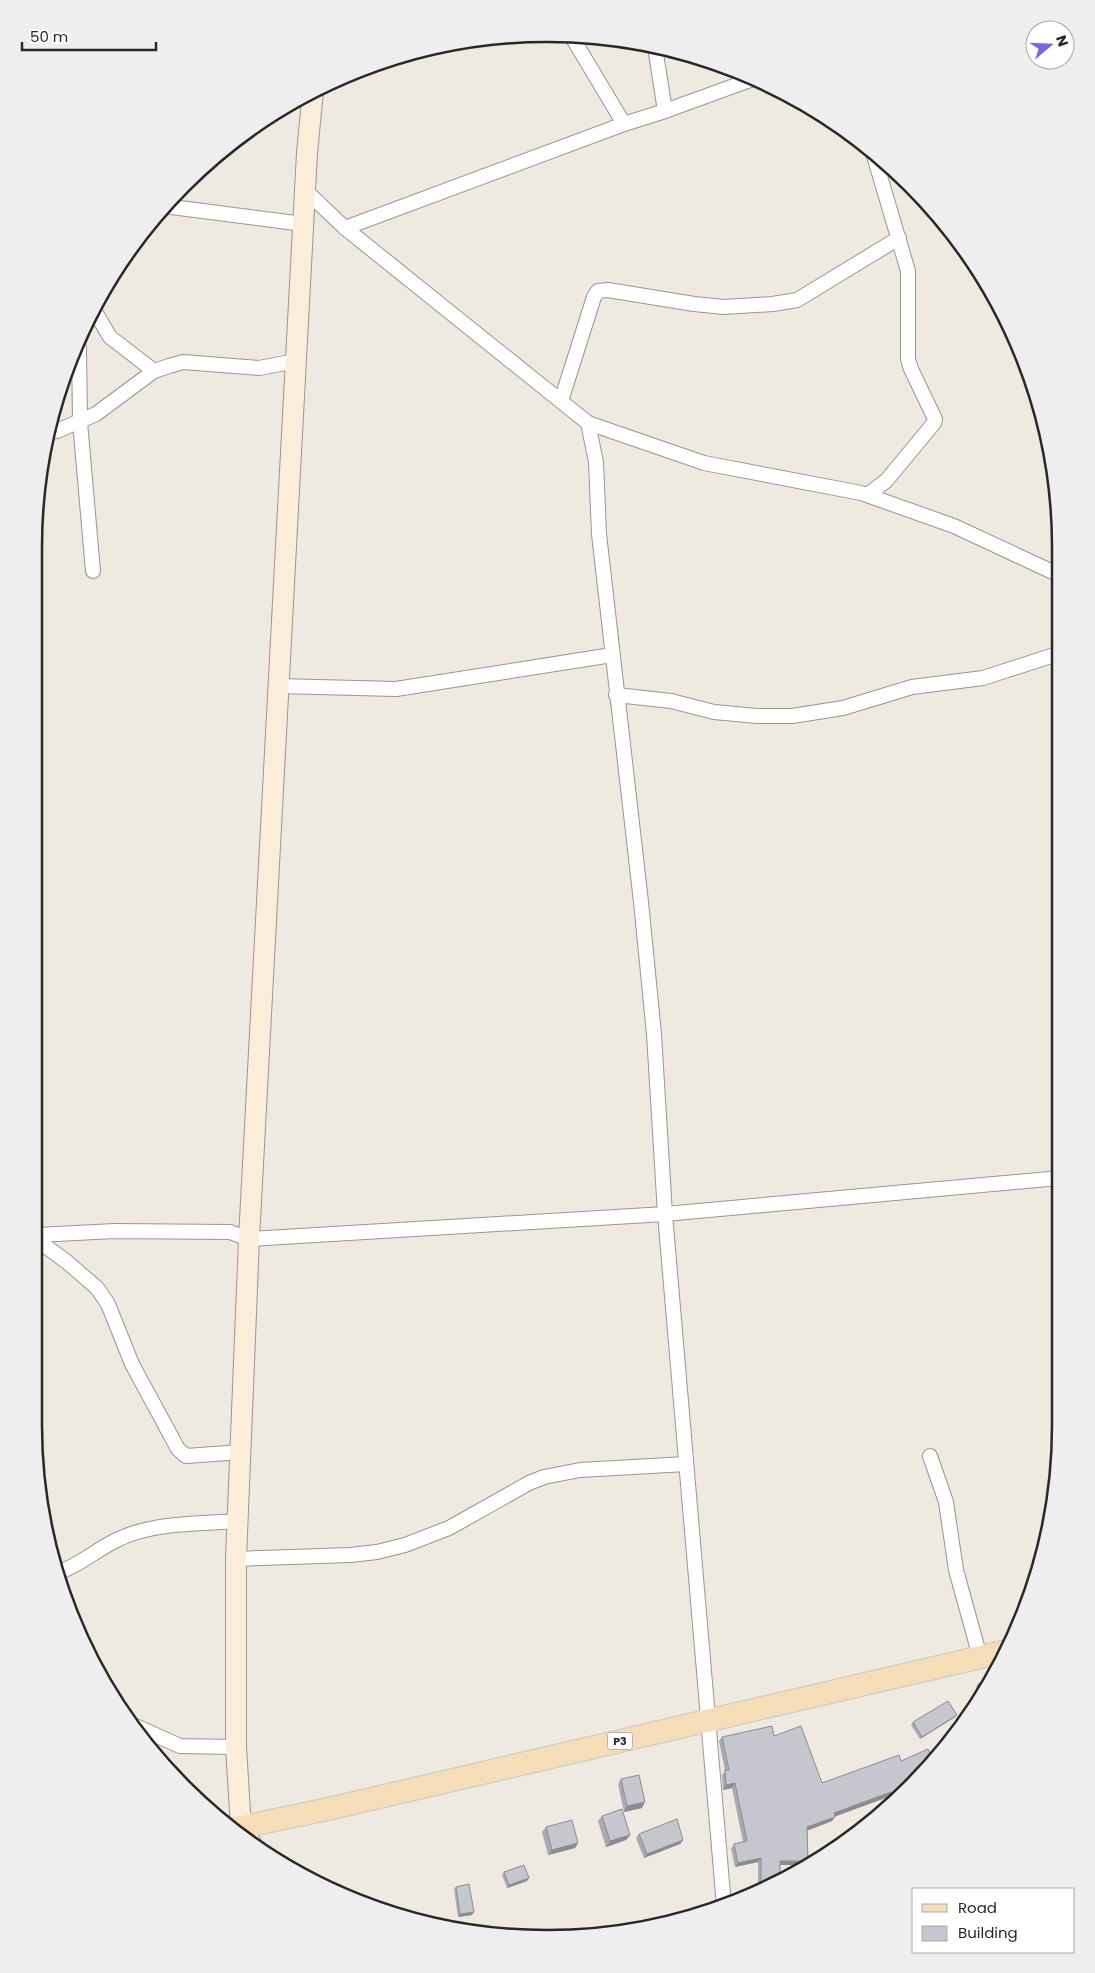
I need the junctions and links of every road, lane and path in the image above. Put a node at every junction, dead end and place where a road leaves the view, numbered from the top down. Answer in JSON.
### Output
{"nodes":[{"id":1,"x":576,"y":44,"type":"edge"},
{"id":2,"x":656,"y":55,"type":"edge"},
{"id":3,"x":744,"y":82,"type":"edge"},
{"id":4,"x":312,"y":101,"type":"edge"},
{"id":5,"x":665,"y":111,"type":"junction"},
{"id":6,"x":624,"y":124,"type":"junction"},
{"id":7,"x":877,"y":165,"type":"edge"},
{"id":8,"x":306,"y":191,"type":"junction"},
{"id":9,"x":175,"y":207,"type":"edge"},
{"id":10,"x":303,"y":224,"type":"junction"},
{"id":11,"x":345,"y":228,"type":"junction"},
{"id":12,"x":899,"y":238,"type":"junction"},
{"id":13,"x":98,"y":317,"type":"edge"},
{"id":14,"x":79,"y":359,"type":"edge"},
{"id":15,"x":296,"y":361,"type":"junction"},
{"id":16,"x":154,"y":371,"type":"junction"},
{"id":17,"x":561,"y":401,"type":"junction"},
{"id":18,"x":80,"y":422,"type":"junction"},
{"id":19,"x":588,"y":423,"type":"junction"},
{"id":20,"x":56,"y":431,"type":"edge"},
{"id":21,"x":867,"y":495,"type":"junction"},
{"id":22,"x":93,"y":571,"type":"dead end"},
{"id":23,"x":1052,"y":572,"type":"edge"},
{"id":24,"x":612,"y":656,"type":"junction"},
{"id":25,"x":1052,"y":656,"type":"edge"},
{"id":26,"x":278,"y":686,"type":"junction"},
{"id":27,"x":616,"y":695,"type":"junction"},
{"id":28,"x":1052,"y":1179,"type":"edge"},
{"id":29,"x":665,"y":1214,"type":"junction"},
{"id":30,"x":42,"y":1235,"type":"edge"},
{"id":31,"x":250,"y":1239,"type":"junction"},
{"id":32,"x":42,"y":1244,"type":"edge"},
{"id":33,"x":242,"y":1452,"type":"junction"},
{"id":34,"x":930,"y":1456,"type":"dead end"},
{"id":35,"x":686,"y":1464,"type":"junction"},
{"id":36,"x":239,"y":1521,"type":"junction"},
{"id":37,"x":236,"y":1559,"type":"junction"},
{"id":38,"x":64,"y":1570,"type":"edge"},
{"id":39,"x":998,"y":1653,"type":"edge"},
{"id":40,"x":980,"y":1657,"type":"junction"},
{"id":41,"x":707,"y":1721,"type":"junction"},
{"id":42,"x":145,"y":1730,"type":"edge"},
{"id":43,"x":236,"y":1747,"type":"junction"},
{"id":44,"x":242,"y":1827,"type":"edge"},
{"id":45,"x":248,"y":1831,"type":"edge"},
{"id":46,"x":723,"y":1899,"type":"edge"}],
"edges":[{"from":1,"to":6,"type":"street"},
{"from":2,"to":5,"type":"street"},
{"from":3,"to":5,"type":"street"},
{"from":4,"to":8,"type":"main road"},
{"from":5,"to":6,"type":"street"},
{"from":6,"to":11,"type":"street"},
{"from":7,"to":12,"type":"street"},
{"from":8,"to":10,"type":"main road"},
{"from":8,"to":11,"type":"street"},
{"from":9,"to":10,"type":"street"},
{"from":10,"to":15,"type":"main road"},
{"from":11,"to":17,"type":"street"},
{"from":12,"to":17,"type":"street"},
{"from":12,"to":21,"type":"street"},
{"from":13,"to":16,"type":"street"},
{"from":14,"to":18,"type":"street"},
{"from":15,"to":16,"type":"street"},
{"from":15,"to":26,"type":"main road"},
{"from":16,"to":18,"type":"street"},
{"from":17,"to":19,"type":"street"},
{"from":18,"to":20,"type":"street"},
{"from":18,"to":22,"type":"street"},
{"from":19,"to":21,"type":"street"},
{"from":19,"to":24,"type":"street"},
{"from":21,"to":23,"type":"street"},
{"from":24,"to":26,"type":"street"},
{"from":24,"to":27,"type":"street"},
{"from":25,"to":27,"type":"street"},
{"from":26,"to":31,"type":"main road"},
{"from":27,"to":29,"type":"street"},
{"from":28,"to":29,"type":"street"},
{"from":29,"to":31,"type":"street"},
{"from":29,"to":35,"type":"street"},
{"from":30,"to":31,"type":"street"},
{"from":31,"to":33,"type":"main road"},
{"from":32,"to":33,"type":"street"},
{"from":33,"to":36,"type":"main road"},
{"from":34,"to":40,"type":"street"},
{"from":35,"to":37,"type":"street"},
{"from":35,"to":41,"type":"street"},
{"from":36,"to":37,"type":"main road"},
{"from":36,"to":38,"type":"street"},
{"from":37,"to":43,"type":"main road"},
{"from":39,"to":40,"type":"main road","number":"P3"},
{"from":40,"to":41,"type":"main road","number":"P3"},
{"from":41,"to":45,"type":"main road","number":"P3"},
{"from":41,"to":46,"type":"street"},
{"from":42,"to":43,"type":"street"},
{"from":43,"to":44,"type":"main road"}]}
